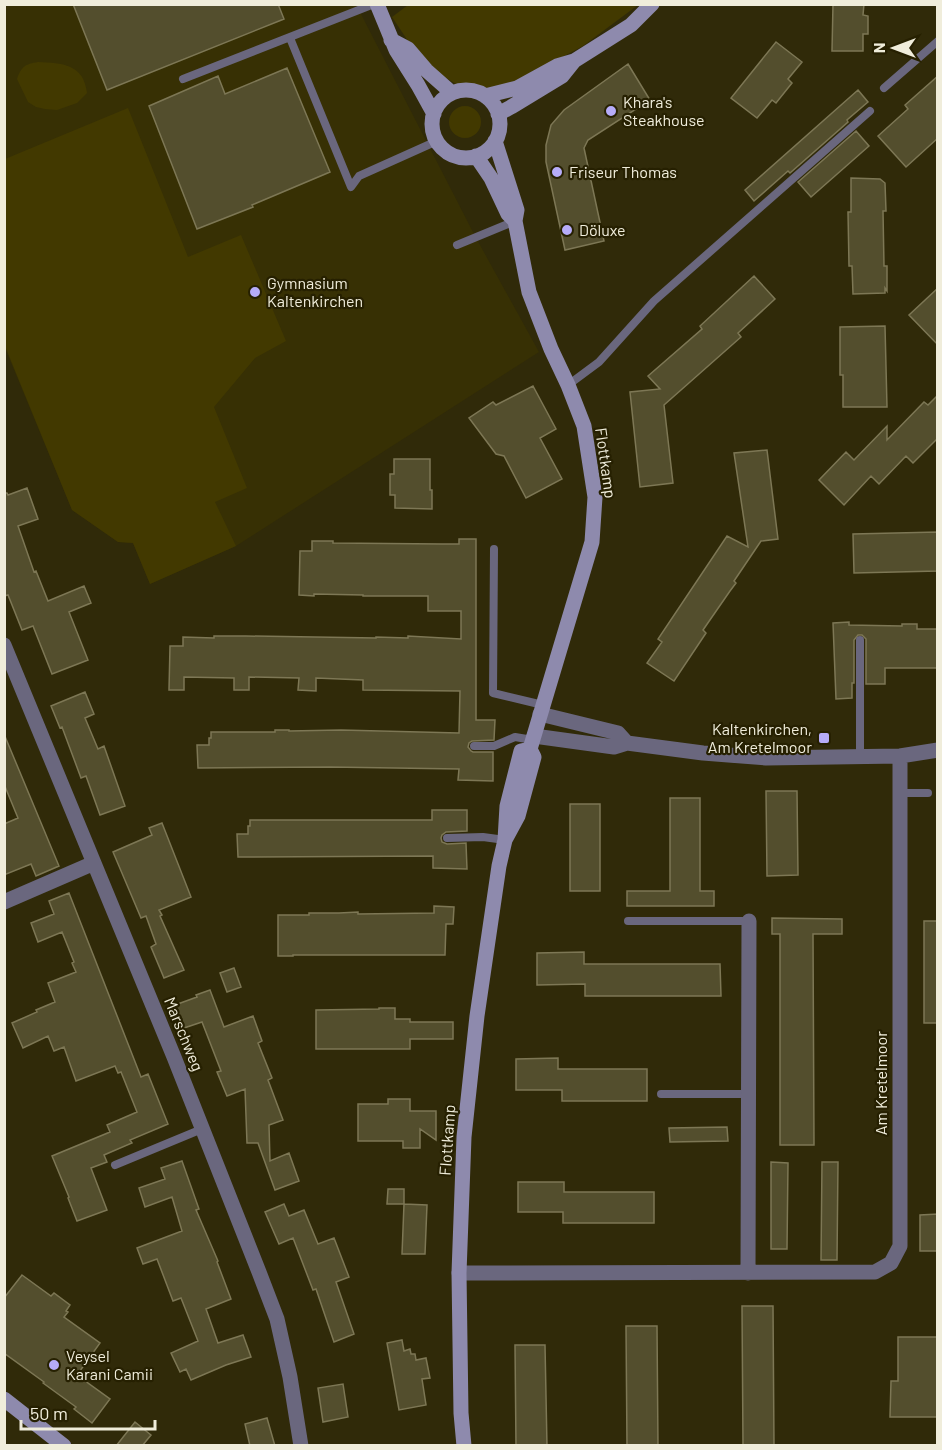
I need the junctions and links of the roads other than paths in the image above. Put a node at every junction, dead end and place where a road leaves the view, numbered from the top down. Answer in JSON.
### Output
{"nodes":[{"id":1,"x":376,"y":4,"type":"edge"},
{"id":2,"x":652,"y":4,"type":"edge"},
{"id":3,"x":290,"y":38,"type":"junction"},
{"id":4,"x":391,"y":40,"type":"junction"},
{"id":5,"x":938,"y":41,"type":"edge"},
{"id":6,"x":574,"y":61,"type":"junction"},
{"id":7,"x":183,"y":80,"type":"dead end"},
{"id":8,"x":884,"y":88,"type":"dead end"},
{"id":9,"x":452,"y":93,"type":"junction"},
{"id":10,"x":485,"y":96,"type":"junction"},
{"id":11,"x":870,"y":111,"type":"dead end"},
{"id":12,"x":434,"y":114,"type":"junction"},
{"id":13,"x":498,"y":114,"type":"junction"},
{"id":14,"x":437,"y":141,"type":"junction"},
{"id":15,"x":495,"y":141,"type":"junction"},
{"id":16,"x":476,"y":156,"type":"junction"},
{"id":17,"x":515,"y":221,"type":"junction"},
{"id":18,"x":457,"y":245,"type":"dead end"},
{"id":19,"x":568,"y":385,"type":"junction"},
{"id":20,"x":494,"y":549,"type":"dead end"},
{"id":21,"x":860,"y":640,"type":"dead end"},
{"id":22,"x":4,"y":645,"type":"edge"},
{"id":23,"x":542,"y":710,"type":"junction"},
{"id":24,"x":532,"y":741,"type":"junction"},
{"id":25,"x":627,"y":743,"type":"junction"},
{"id":26,"x":474,"y":746,"type":"dead end"},
{"id":27,"x":938,"y":750,"type":"edge"},
{"id":28,"x":900,"y":756,"type":"junction"},
{"id":29,"x":860,"y":757,"type":"junction"},
{"id":30,"x":900,"y":793,"type":"junction"},
{"id":31,"x":928,"y":793,"type":"dead end"},
{"id":32,"x":447,"y":838,"type":"dead end"},
{"id":33,"x":506,"y":840,"type":"junction"},
{"id":34,"x":94,"y":863,"type":"junction"},
{"id":35,"x":4,"y":902,"type":"edge"},
{"id":36,"x":628,"y":921,"type":"dead end"},
{"id":37,"x":749,"y":921,"type":"joint"},
{"id":38,"x":661,"y":1094,"type":"dead end"},
{"id":39,"x":749,"y":1094,"type":"junction"},
{"id":40,"x":202,"y":1129,"type":"junction"},
{"id":41,"x":115,"y":1165,"type":"dead end"},
{"id":42,"x":459,"y":1273,"type":"junction"},
{"id":43,"x":748,"y":1273,"type":"junction"},
{"id":44,"x":4,"y":1399,"type":"edge"},
{"id":45,"x":64,"y":1446,"type":"edge"},
{"id":46,"x":301,"y":1446,"type":"edge"},
{"id":47,"x":464,"y":1446,"type":"edge"}],
"edges":[{"from":1,"to":3,"type":"lane"},
{"from":1,"to":4,"type":"street"},
{"from":2,"to":6,"type":"street"},
{"from":3,"to":7,"type":"lane"},
{"from":3,"to":14,"type":"lane"},
{"from":4,"to":9,"type":"street"},
{"from":4,"to":12,"type":"street"},
{"from":5,"to":8,"type":"lane"},
{"from":6,"to":10,"type":"street"},
{"from":6,"to":13,"type":"street"},
{"from":9,"to":10,"type":"street"},
{"from":9,"to":12,"type":"street"},
{"from":10,"to":13,"type":"street"},
{"from":11,"to":19,"type":"lane"},
{"from":12,"to":14,"type":"street"},
{"from":13,"to":15,"type":"street","name":"Flottkamp"},
{"from":14,"to":16,"type":"street"},
{"from":15,"to":16,"type":"street"},
{"from":15,"to":17,"type":"street","name":"Flottkamp"},
{"from":16,"to":17,"type":"street","name":"Flottkamp"},
{"from":17,"to":18,"type":"lane"},
{"from":17,"to":19,"type":"street","name":"Flottkamp"},
{"from":19,"to":23,"type":"street","name":"Flottkamp"},
{"from":20,"to":23,"type":"lane"},
{"from":21,"to":29,"type":"lane"},
{"from":22,"to":34,"type":"street","name":"Marschweg"},
{"from":23,"to":24,"type":"street","name":"Flottkamp"},
{"from":23,"to":25,"type":"street"},
{"from":24,"to":25,"type":"street"},
{"from":24,"to":26,"type":"lane"},
{"from":24,"to":33,"type":"street","name":"Flottkamp"},
{"from":25,"to":29,"type":"street"},
{"from":27,"to":28,"type":"street"},
{"from":28,"to":29,"type":"street"},
{"from":28,"to":30,"type":"street","name":"Am Kretelmoor"},
{"from":30,"to":31,"type":"lane"},
{"from":30,"to":43,"type":"street","name":"Am Kretelmoor"},
{"from":32,"to":33,"type":"lane"},
{"from":33,"to":42,"type":"street","name":"Flottkamp"},
{"from":34,"to":35,"type":"street"},
{"from":34,"to":40,"type":"street","name":"Marschweg"},
{"from":36,"to":37,"type":"lane"},
{"from":37,"to":39,"type":"street"},
{"from":38,"to":39,"type":"lane"},
{"from":39,"to":43,"type":"street"},
{"from":40,"to":41,"type":"lane"},
{"from":40,"to":46,"type":"street","name":"Marschweg"},
{"from":42,"to":43,"type":"street","name":"Am Kretelmoor"},
{"from":42,"to":47,"type":"street","name":"Flottkamp"},
{"from":44,"to":45,"type":"street"}]}
